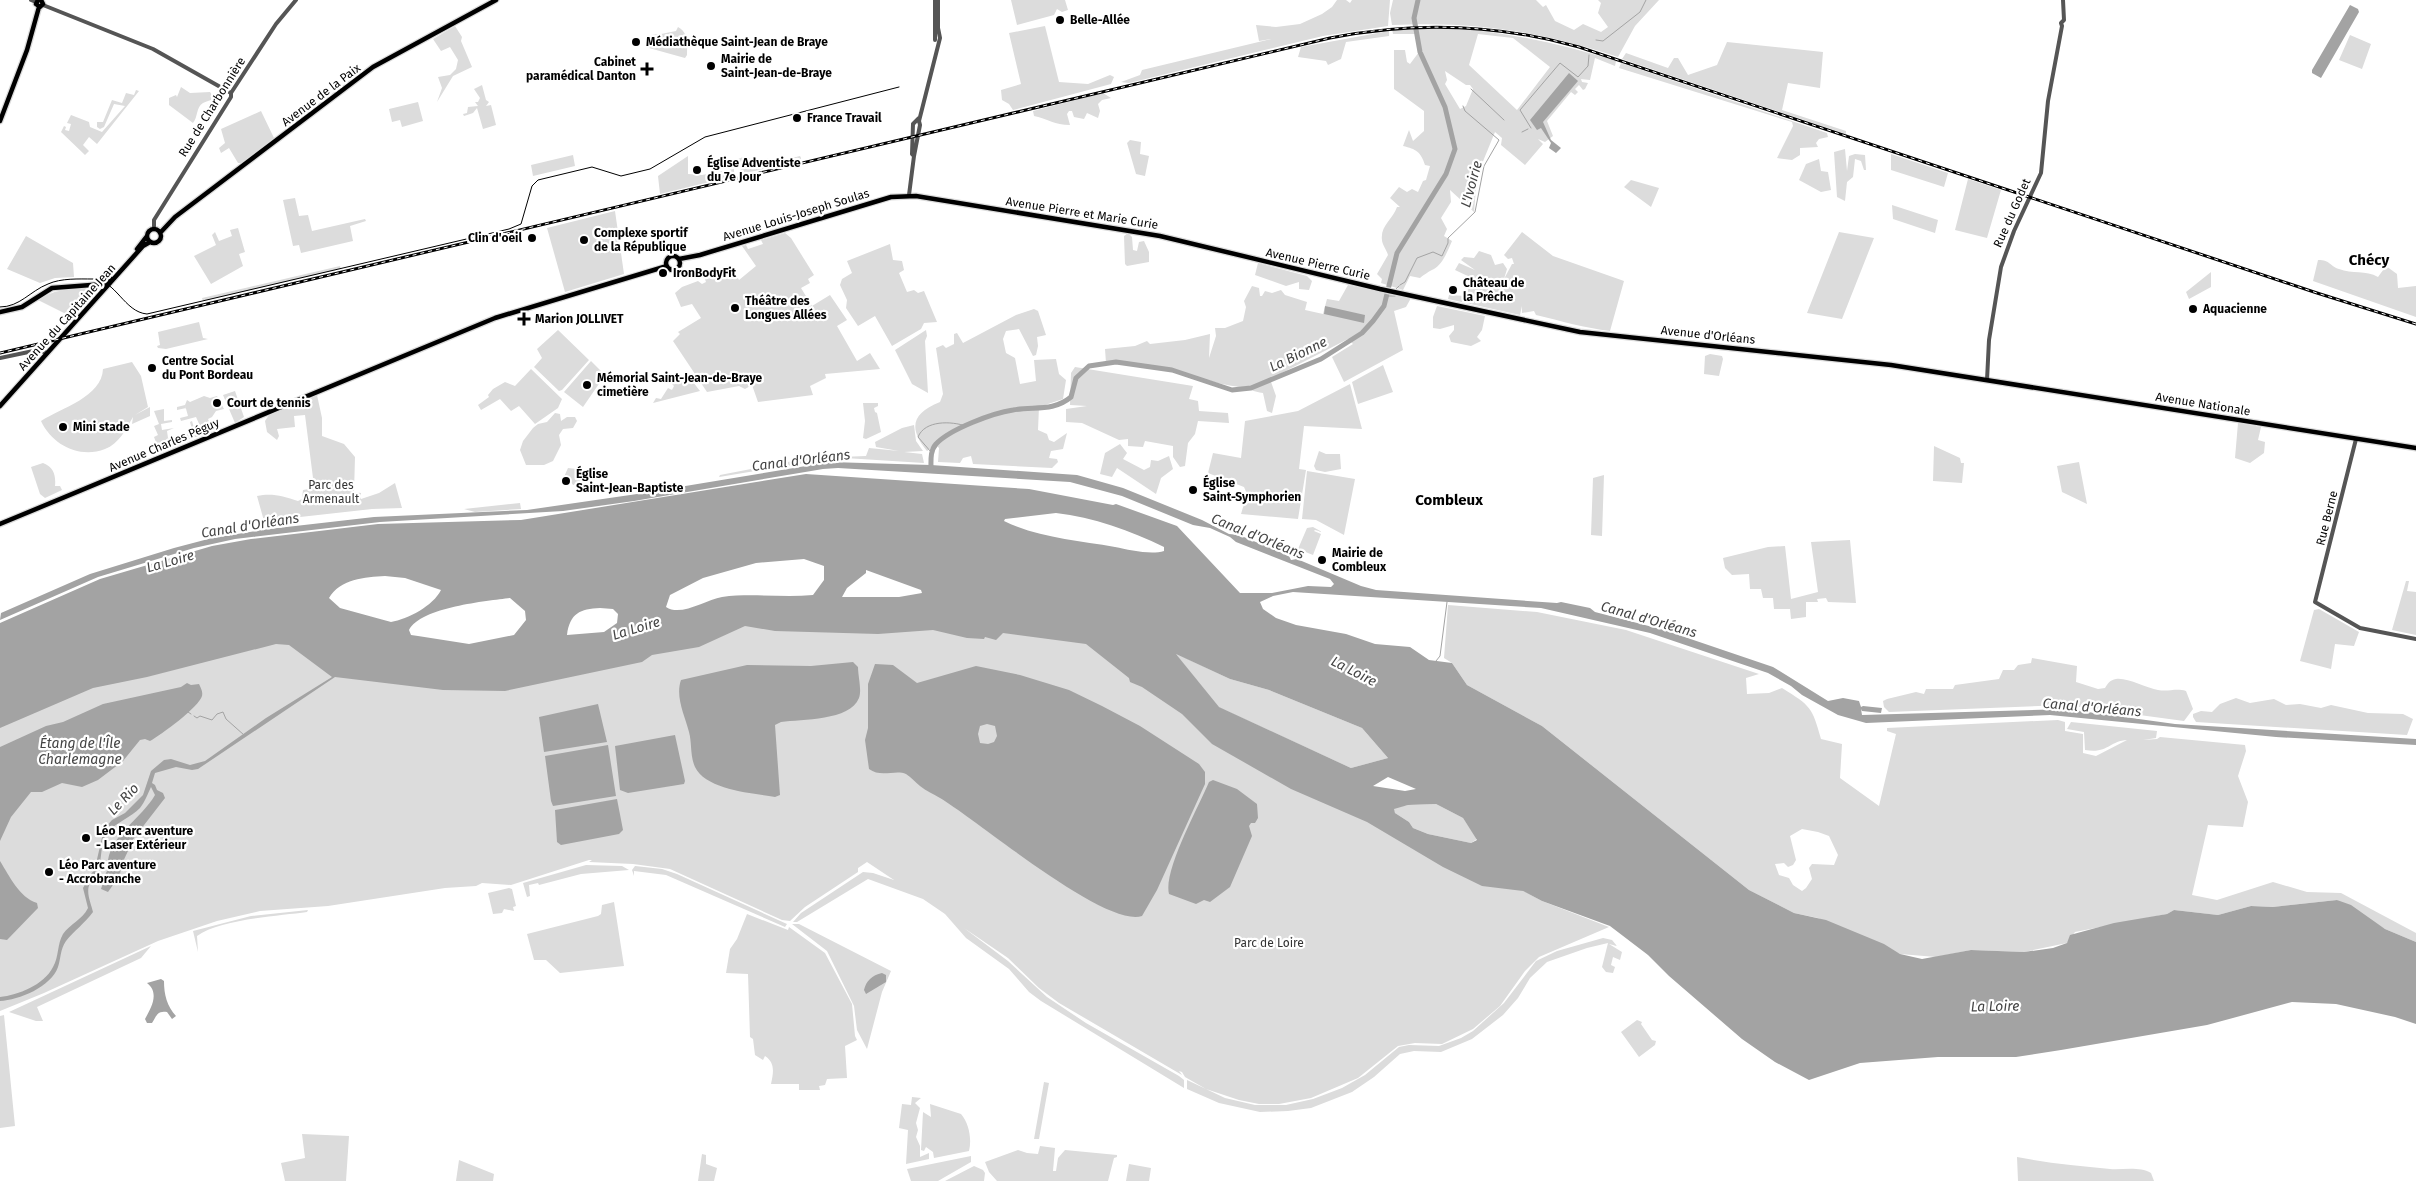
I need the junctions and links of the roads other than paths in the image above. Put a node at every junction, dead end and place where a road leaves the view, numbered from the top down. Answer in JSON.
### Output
{"nodes":[{"id":1,"x":31,"y":0,"type":"edge"},
{"id":2,"x":296,"y":0,"type":"edge"},
{"id":3,"x":936,"y":0,"type":"edge"},
{"id":4,"x":2063,"y":0,"type":"edge"},
{"id":5,"x":491,"y":1,"type":"edge"},
{"id":6,"x":39,"y":3,"type":"edge"},
{"id":7,"x":231,"y":92,"type":"junction"},
{"id":8,"x":0,"y":121,"type":"edge"},
{"id":9,"x":918,"y":121,"type":"junction"},
{"id":10,"x":914,"y":127,"type":"junction"},
{"id":11,"x":920,"y":127,"type":"junction"},
{"id":12,"x":914,"y":156,"type":"junction"},
{"id":13,"x":909,"y":195,"type":"junction"},
{"id":14,"x":175,"y":217,"type":"junction"},
{"id":15,"x":154,"y":230,"type":"junction"},
{"id":16,"x":160,"y":233,"type":"junction"},
{"id":17,"x":147,"y":236,"type":"junction"},
{"id":18,"x":150,"y":242,"type":"junction"},
{"id":19,"x":1250,"y":259,"type":"joint"},
{"id":20,"x":680,"y":261,"type":"junction"},
{"id":21,"x":667,"y":264,"type":"junction"},
{"id":22,"x":105,"y":285,"type":"junction"},
{"id":23,"x":1428,"y":300,"type":"joint"},
{"id":24,"x":0,"y":313,"type":"edge"},
{"id":25,"x":47,"y":353,"type":"junction"},
{"id":26,"x":0,"y":358,"type":"edge"},
{"id":27,"x":1987,"y":380,"type":"junction"},
{"id":28,"x":0,"y":405,"type":"edge"},
{"id":29,"x":2356,"y":439,"type":"junction"},
{"id":30,"x":2416,"y":448,"type":"edge"},
{"id":31,"x":0,"y":524,"type":"edge"},
{"id":32,"x":2416,"y":639,"type":"edge"}],
"edges":[{"from":1,"to":6,"type":"street"},
{"from":2,"to":7,"type":"street","name":"Rue de Charbonnière"},
{"from":3,"to":9,"type":"street"},
{"from":4,"to":27,"type":"street","name":"Rue du Godet"},
{"from":5,"to":14,"type":"main road","name":"Avenue de la Paix"},
{"from":6,"to":7,"type":"street"},
{"from":6,"to":8,"type":"main road"},
{"from":7,"to":15,"type":"street","name":"Rue de Charbonnière"},
{"from":9,"to":10,"type":"street"},
{"from":9,"to":11,"type":"street"},
{"from":10,"to":11,"type":"street"},
{"from":10,"to":12,"type":"street"},
{"from":11,"to":12,"type":"street"},
{"from":12,"to":13,"type":"street"},
{"from":13,"to":19,"type":"main road","name":"Avenue Pierre et Marie Curie"},
{"from":13,"to":20,"type":"main road","name":"Avenue Louis-Joseph Soulas"},
{"from":14,"to":15,"type":"main road","name":"Avenue de la Paix"},
{"from":14,"to":16,"type":"main road","name":"Avenue de la Paix"},
{"from":15,"to":16,"type":"main road"},
{"from":15,"to":17,"type":"main road"},
{"from":16,"to":18,"type":"main road"},
{"from":17,"to":18,"type":"main road"},
{"from":17,"to":22,"type":"main road","name":"Avenue du Capitaine Jean"},
{"from":18,"to":22,"type":"main road","name":"Avenue du Capitaine Jean"},
{"from":19,"to":23,"type":"main road","name":"Avenue Pierre Curie"},
{"from":20,"to":21,"type":"main road"},
{"from":20,"to":21,"type":"main road"},
{"from":21,"to":31,"type":"main road","name":"Avenue Charles Péguy"},
{"from":22,"to":24,"type":"main road"},
{"from":22,"to":25,"type":"main road","name":"Avenue du Capitaine Jean"},
{"from":22,"to":25,"type":"main road","name":"Avenue du Capitaine Jean"},
{"from":23,"to":27,"type":"main road","name":"Avenue d'Orléans"},
{"from":25,"to":26,"type":"street"},
{"from":25,"to":28,"type":"main road","name":"Avenue du Capitaine Jean"},
{"from":27,"to":29,"type":"main road","name":"Avenue Nationale"},
{"from":29,"to":30,"type":"main road","name":"Avenue Nationale"},
{"from":29,"to":32,"type":"street","name":"Rue Berne"}]}
